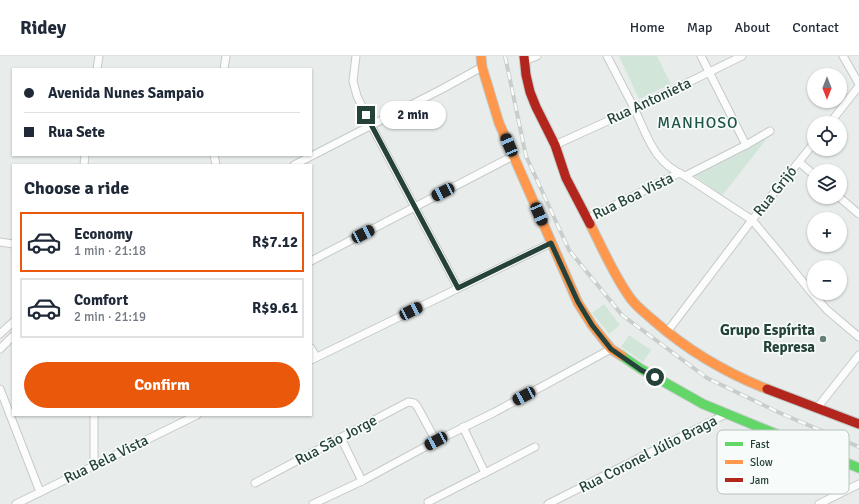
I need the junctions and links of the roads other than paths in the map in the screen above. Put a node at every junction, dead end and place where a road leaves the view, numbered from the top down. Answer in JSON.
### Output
{"nodes":[{"id":1,"x":99,"y":56,"type":"edge"},
{"id":2,"x":226,"y":56,"type":"edge"},
{"id":3,"x":356,"y":56,"type":"edge"},
{"id":4,"x":481,"y":56,"type":"edge"},
{"id":5,"x":537,"y":56,"type":"edge"},
{"id":6,"x":607,"y":56,"type":"edge"},
{"id":7,"x":701,"y":56,"type":"edge"},
{"id":8,"x":742,"y":56,"type":"edge"},
{"id":9,"x":843,"y":56,"type":"edge"},
{"id":10,"x":524,"y":58,"type":"edge"},
{"id":11,"x":482,"y":67,"type":"junction"},
{"id":12,"x":97,"y":68,"type":"edge"},
{"id":13,"x":224,"y":68,"type":"edge"},
{"id":14,"x":709,"y":73,"type":"junction"},
{"id":15,"x":859,"y":85,"type":"edge"},
{"id":16,"x":634,"y":109,"type":"junction"},
{"id":17,"x":835,"y":116,"type":"edge"},
{"id":18,"x":371,"y":125,"type":"junction"},
{"id":19,"x":770,"y":131,"type":"dead end"},
{"id":20,"x":554,"y":145,"type":"junction"},
{"id":21,"x":746,"y":145,"type":"junction"},
{"id":22,"x":807,"y":152,"type":"edge"},
{"id":23,"x":311,"y":156,"type":"edge"},
{"id":24,"x":312,"y":156,"type":"edge"},
{"id":25,"x":514,"y":156,"type":"junction"},
{"id":26,"x":799,"y":162,"type":"junction"},
{"id":27,"x":296,"y":164,"type":"edge"},
{"id":28,"x":807,"y":169,"type":"edge"},
{"id":29,"x":682,"y":174,"type":"junction"},
{"id":30,"x":847,"y":204,"type":"edge"},
{"id":31,"x":414,"y":207,"type":"junction"},
{"id":32,"x":859,"y":214,"type":"edge"},
{"id":33,"x":587,"y":219,"type":"junction"},
{"id":34,"x":752,"y":220,"type":"junction"},
{"id":35,"x":0,"y":242,"type":"edge"},
{"id":36,"x":551,"y":243,"type":"junction"},
{"id":37,"x":12,"y":244,"type":"edge"},
{"id":38,"x":312,"y":260,"type":"edge"},
{"id":39,"x":458,"y":288,"type":"junction"},
{"id":40,"x":12,"y":323,"type":"edge"},
{"id":41,"x":667,"y":332,"type":"junction"},
{"id":42,"x":0,"y":334,"type":"edge"},
{"id":43,"x":12,"y":337,"type":"edge"},
{"id":44,"x":859,"y":337,"type":"edge"},
{"id":45,"x":0,"y":349,"type":"edge"},
{"id":46,"x":611,"y":349,"type":"junction"},
{"id":47,"x":859,"y":355,"type":"edge"},
{"id":48,"x":314,"y":359,"type":"edge"},
{"id":49,"x":0,"y":389,"type":"edge"},
{"id":50,"x":817,"y":408,"type":"junction"},
{"id":51,"x":726,"y":414,"type":"junction"},
{"id":52,"x":94,"y":416,"type":"edge"},
{"id":53,"x":195,"y":416,"type":"edge"},
{"id":54,"x":859,"y":424,"type":"edge"},
{"id":55,"x":463,"y":427,"type":"junction"},
{"id":56,"x":765,"y":430,"type":"edge"},
{"id":57,"x":341,"y":438,"type":"junction"},
{"id":58,"x":436,"y":441,"type":"junction"},
{"id":59,"x":534,"y":447,"type":"dead end"},
{"id":60,"x":849,"y":464,"type":"edge"},
{"id":61,"x":94,"y":465,"type":"junction"},
{"id":62,"x":859,"y":468,"type":"edge"},
{"id":63,"x":485,"y":473,"type":"junction"},
{"id":64,"x":362,"y":480,"type":"junction"},
{"id":65,"x":255,"y":483,"type":"dead end"},
{"id":66,"x":859,"y":484,"type":"edge"},
{"id":67,"x":849,"y":489,"type":"edge"},
{"id":68,"x":40,"y":492,"type":"junction"},
{"id":69,"x":840,"y":494,"type":"edge"},
{"id":70,"x":428,"y":502,"type":"dead end"},
{"id":71,"x":16,"y":504,"type":"edge"},
{"id":72,"x":313,"y":504,"type":"edge"},
{"id":73,"x":548,"y":504,"type":"edge"},
{"id":74,"x":820,"y":504,"type":"edge"}],
"edges":[{"from":1,"to":12,"type":"street"},
{"from":2,"to":13,"type":"street"},
{"from":3,"to":18,"type":"street"},
{"from":4,"to":11,"type":"street"},
{"from":5,"to":10,"type":"street"},
{"from":6,"to":16,"type":"street"},
{"from":7,"to":14,"type":"street"},
{"from":8,"to":14,"type":"street","name":"Rua Antonieta"},
{"from":9,"to":15,"type":"street"},
{"from":10,"to":20,"type":"street"},
{"from":11,"to":18,"type":"street"},
{"from":11,"to":25,"type":"street"},
{"from":14,"to":16,"type":"street","name":"Rua Antonieta"},
{"from":14,"to":21,"type":"street"},
{"from":15,"to":17,"type":"street"},
{"from":16,"to":20,"type":"street","name":"Rua Antonieta"},
{"from":16,"to":29,"type":"street"},
{"from":18,"to":24,"type":"street"},
{"from":18,"to":31,"type":"street"},
{"from":19,"to":21,"type":"street","name":"Rua Boa Vista"},
{"from":20,"to":33,"type":"street"},
{"from":21,"to":29,"type":"street","name":"Rua Boa Vista"},
{"from":22,"to":26,"type":"street","name":"Rua Grijó"},
{"from":23,"to":27,"type":"street"},
{"from":25,"to":31,"type":"street"},
{"from":25,"to":36,"type":"street"},
{"from":26,"to":28,"type":"street"},
{"from":26,"to":34,"type":"street","name":"Rua Grijó"},
{"from":29,"to":33,"type":"street","name":"Rua Boa Vista"},
{"from":29,"to":34,"type":"street"},
{"from":30,"to":32,"type":"street"},
{"from":31,"to":38,"type":"street"},
{"from":31,"to":39,"type":"street"},
{"from":33,"to":41,"type":"street"},
{"from":34,"to":41,"type":"street","name":"Rua Grijó"},
{"from":34,"to":44,"type":"street"},
{"from":35,"to":37,"type":"street"},
{"from":36,"to":39,"type":"street"},
{"from":36,"to":46,"type":"street"},
{"from":39,"to":48,"type":"street"},
{"from":40,"to":42,"type":"street"},
{"from":41,"to":50,"type":"street"},
{"from":43,"to":45,"type":"street"},
{"from":46,"to":51,"type":"street"},
{"from":46,"to":55,"type":"street"},
{"from":47,"to":50,"type":"street"},
{"from":49,"to":68,"type":"street"},
{"from":50,"to":54,"type":"street"},
{"from":51,"to":56,"type":"street"},
{"from":51,"to":73,"type":"street","name":"Rua Coronel Júlio Braga"},
{"from":52,"to":61,"type":"street"},
{"from":53,"to":61,"type":"street","name":"Rua Bela Vista"},
{"from":55,"to":58,"type":"street"},
{"from":55,"to":63,"type":"street"},
{"from":57,"to":58,"type":"street","name":"Rua São Jorge"},
{"from":57,"to":64,"type":"street"},
{"from":57,"to":65,"type":"street","name":"Rua São Jorge"},
{"from":58,"to":64,"type":"street"},
{"from":59,"to":63,"type":"street"},
{"from":60,"to":62,"type":"street"},
{"from":61,"to":68,"type":"street","name":"Rua Bela Vista"},
{"from":63,"to":70,"type":"street"},
{"from":64,"to":72,"type":"street"},
{"from":66,"to":67,"type":"street"},
{"from":68,"to":71,"type":"street","name":"Rua Bela Vista"},
{"from":69,"to":74,"type":"street"}]}
